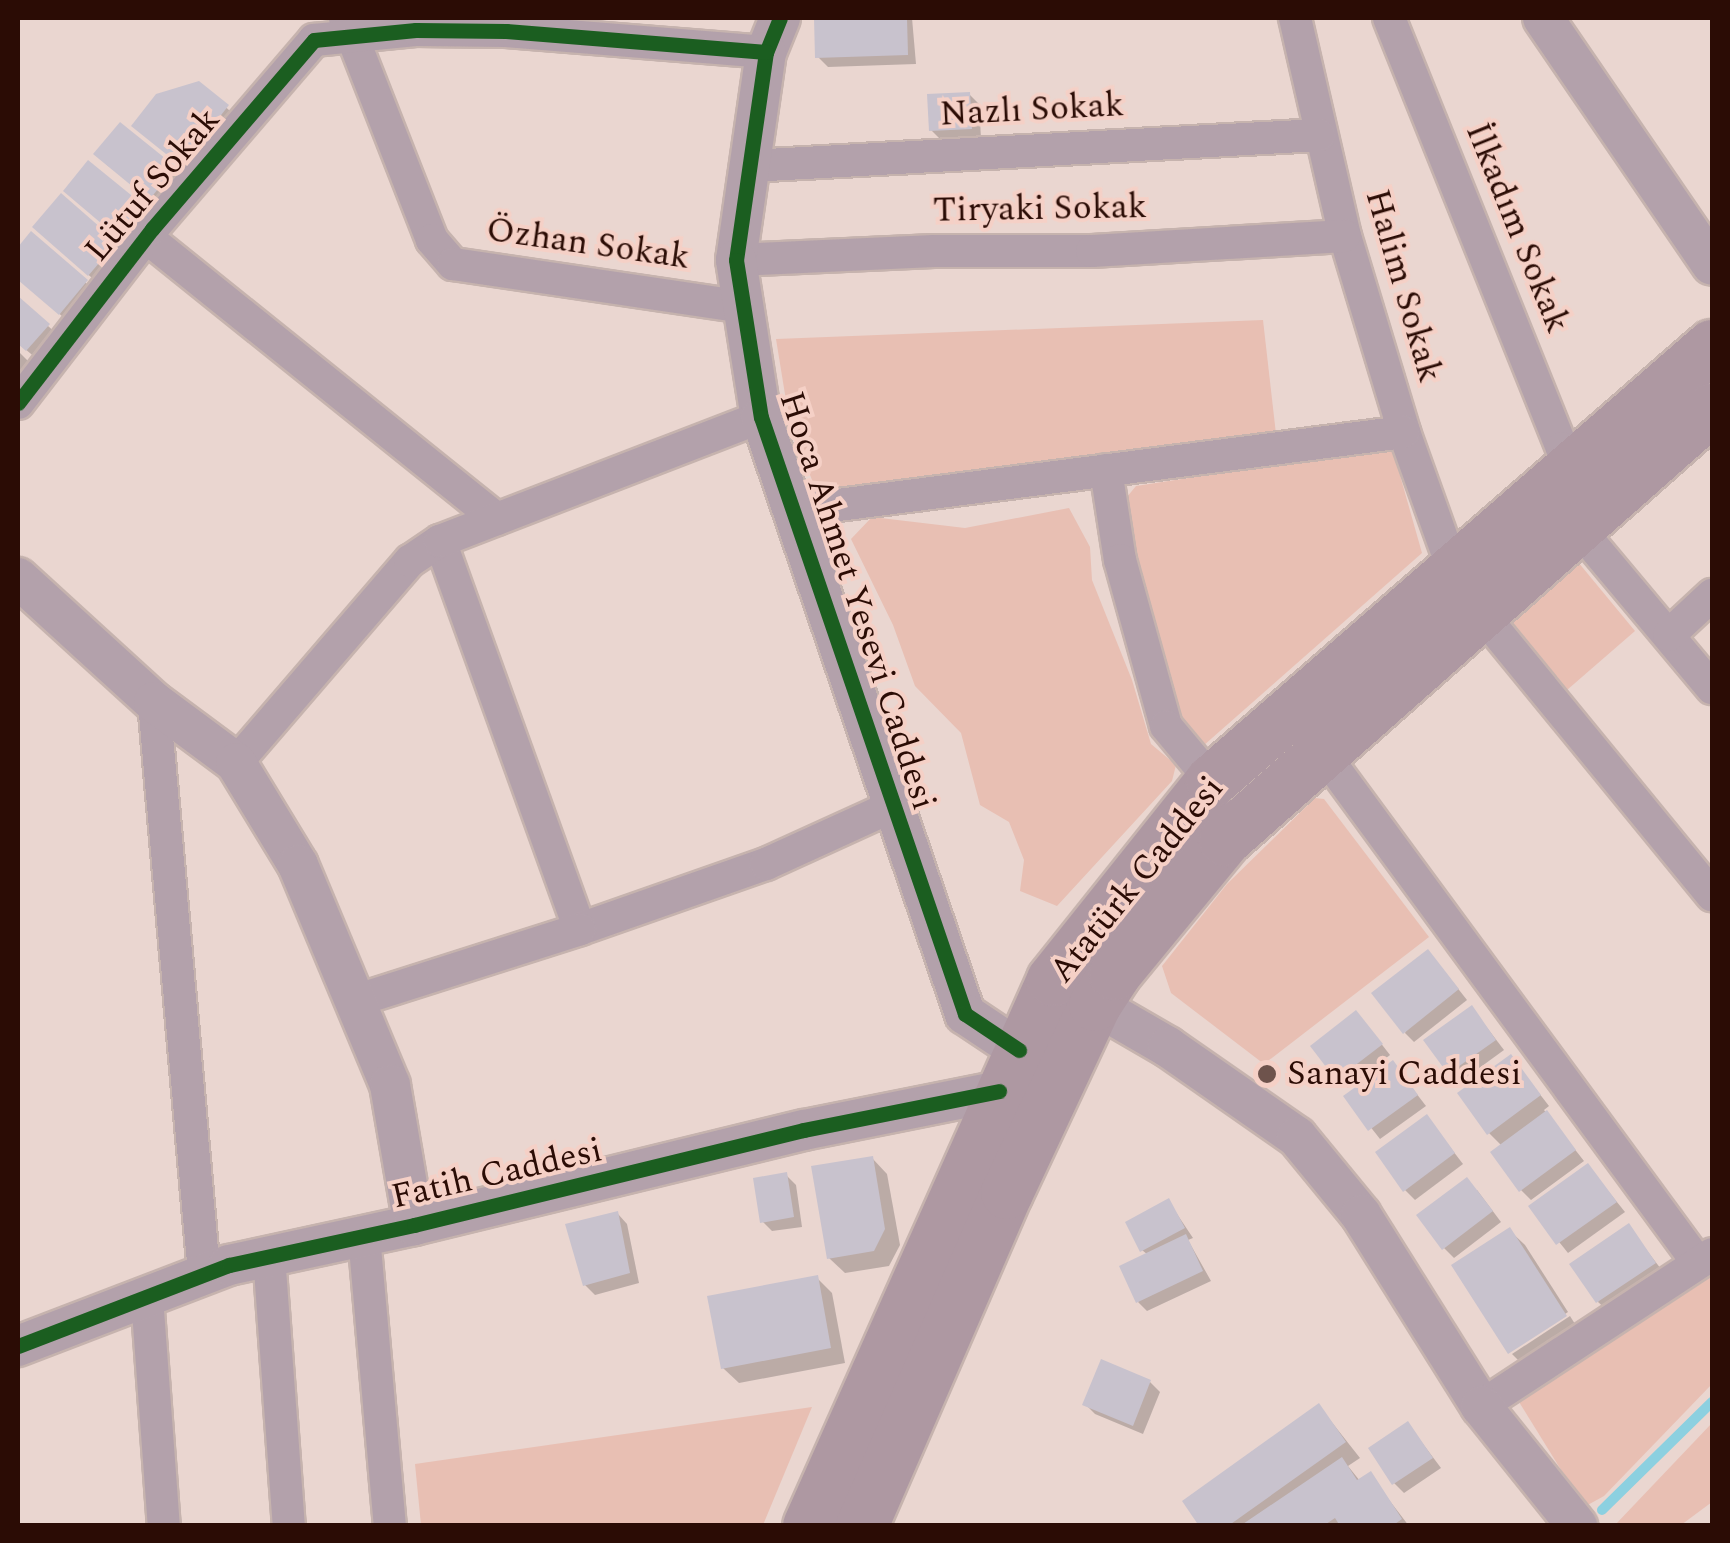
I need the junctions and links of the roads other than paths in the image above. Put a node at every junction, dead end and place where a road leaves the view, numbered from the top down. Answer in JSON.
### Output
{"nodes":[{"id":1,"x":1295,"y":18,"type":"edge"},
{"id":2,"x":1389,"y":18,"type":"edge"},
{"id":3,"x":1544,"y":18,"type":"edge"},
{"id":4,"x":349,"y":27,"type":"edge"},
{"id":5,"x":773,"y":35,"type":"edge"},
{"id":6,"x":1319,"y":135,"type":"junction"},
{"id":7,"x":748,"y":166,"type":"junction"},
{"id":8,"x":1345,"y":236,"type":"junction"},
{"id":9,"x":146,"y":237,"type":"junction"},
{"id":10,"x":736,"y":260,"type":"junction"},
{"id":11,"x":1712,"y":265,"type":"edge"},
{"id":12,"x":743,"y":307,"type":"junction"},
{"id":13,"x":1712,"y":346,"type":"edge"},
{"id":14,"x":18,"y":403,"type":"edge"},
{"id":15,"x":1712,"y":408,"type":"edge"},
{"id":16,"x":760,"y":417,"type":"junction"},
{"id":17,"x":1404,"y":432,"type":"junction"},
{"id":18,"x":1578,"y":464,"type":"junction"},
{"id":19,"x":1106,"y":470,"type":"junction"},
{"id":20,"x":792,"y":511,"type":"junction"},
{"id":21,"x":496,"y":520,"type":"junction"},
{"id":22,"x":1578,"y":528,"type":"junction"},
{"id":23,"x":440,"y":541,"type":"junction"},
{"id":24,"x":18,"y":578,"type":"edge"},
{"id":25,"x":1467,"y":592,"type":"junction"},
{"id":26,"x":1712,"y":595,"type":"edge"},
{"id":27,"x":1669,"y":635,"type":"junction"},
{"id":28,"x":1712,"y":688,"type":"edge"},
{"id":29,"x":154,"y":702,"type":"junction"},
{"id":30,"x":1323,"y":753,"type":"junction"},
{"id":31,"x":236,"y":763,"type":"junction"},
{"id":32,"x":1212,"y":781,"type":"junction"},
{"id":33,"x":890,"y":807,"type":"junction"},
{"id":34,"x":1712,"y":895,"type":"edge"},
{"id":35,"x":580,"y":929,"type":"junction"},
{"id":36,"x":1074,"y":992,"type":"junction"},
{"id":37,"x":355,"y":1002,"type":"junction"},
{"id":38,"x":1009,"y":1070,"type":"junction"},
{"id":39,"x":414,"y":1225,"type":"junction"},
{"id":40,"x":364,"y":1236,"type":"junction"},
{"id":41,"x":270,"y":1256,"type":"junction"},
{"id":42,"x":1705,"y":1258,"type":"edge"},
{"id":43,"x":204,"y":1274,"type":"junction"},
{"id":44,"x":147,"y":1297,"type":"junction"},
{"id":45,"x":18,"y":1346,"type":"edge"},
{"id":46,"x":1481,"y":1406,"type":"junction"},
{"id":47,"x":164,"y":1526,"type":"edge"},
{"id":48,"x":289,"y":1526,"type":"edge"},
{"id":49,"x":390,"y":1526,"type":"edge"},
{"id":50,"x":809,"y":1526,"type":"edge"},
{"id":51,"x":862,"y":1526,"type":"edge"},
{"id":52,"x":1577,"y":1526,"type":"edge"}],
"edges":[{"from":1,"to":6,"type":"street","name":"Halim Sokak"},
{"from":2,"to":18,"type":"street","name":"İlkadım Sokak"},
{"from":3,"to":11,"type":"street"},
{"from":4,"to":5,"type":"street","name":"Lütuf Sokak"},
{"from":4,"to":9,"type":"street","name":"Lütuf Sokak"},
{"from":4,"to":12,"type":"street","name":"Özhan Sokak"},
{"from":5,"to":7,"type":"street","name":"Hoca Ahmet Yesevi Caddesi"},
{"from":6,"to":7,"type":"street","name":"Nazlı Sokak"},
{"from":6,"to":8,"type":"street","name":"Halim Sokak"},
{"from":7,"to":10,"type":"street","name":"Hoca Ahmet Yesevi Caddesi"},
{"from":8,"to":10,"type":"street","name":"Tiryaki Sokak"},
{"from":8,"to":17,"type":"street","name":"Halim Sokak"},
{"from":9,"to":14,"type":"street","name":"Lütuf Sokak"},
{"from":9,"to":21,"type":"street"},
{"from":10,"to":12,"type":"street","name":"Hoca Ahmet Yesevi Caddesi"},
{"from":12,"to":16,"type":"street","name":"Hoca Ahmet Yesevi Caddesi"},
{"from":13,"to":18,"type":"main road","name":"Atatürk Caddesi"},
{"from":15,"to":22,"type":"main road"},
{"from":16,"to":20,"type":"street","name":"Hoca Ahmet Yesevi Caddesi"},
{"from":16,"to":21,"type":"street"},
{"from":17,"to":19,"type":"street"},
{"from":17,"to":25,"type":"street","name":"Halim Sokak"},
{"from":18,"to":25,"type":"main road","name":"Atatürk Caddesi"},
{"from":19,"to":20,"type":"street"},
{"from":19,"to":32,"type":"street"},
{"from":20,"to":33,"type":"street","name":"Hoca Ahmet Yesevi Caddesi"},
{"from":21,"to":23,"type":"street"},
{"from":22,"to":25,"type":"main road"},
{"from":22,"to":27,"type":"street"},
{"from":23,"to":31,"type":"street"},
{"from":23,"to":35,"type":"street"},
{"from":24,"to":29,"type":"street"},
{"from":25,"to":30,"type":"main road"},
{"from":25,"to":32,"type":"main road","name":"Atatürk Caddesi"},
{"from":25,"to":34,"type":"street","name":"Halim Sokak"},
{"from":26,"to":27,"type":"street"},
{"from":27,"to":28,"type":"street"},
{"from":29,"to":31,"type":"street"},
{"from":29,"to":43,"type":"street"},
{"from":30,"to":36,"type":"main road"},
{"from":30,"to":42,"type":"street"},
{"from":31,"to":37,"type":"street"},
{"from":32,"to":36,"type":"main road","name":"Atatürk Caddesi"},
{"from":33,"to":35,"type":"street"},
{"from":33,"to":38,"type":"street","name":"Hoca Ahmet Yesevi Caddesi"},
{"from":35,"to":37,"type":"street"},
{"from":36,"to":38,"type":"main road","name":"Atatürk Caddesi"},
{"from":36,"to":46,"type":"street"},
{"from":36,"to":51,"type":"main road"},
{"from":37,"to":39,"type":"street"},
{"from":38,"to":39,"type":"street","name":"Fatih Caddesi"},
{"from":38,"to":50,"type":"main road","name":"Atatürk Caddesi"},
{"from":39,"to":40,"type":"street","name":"Fatih Caddesi"},
{"from":40,"to":41,"type":"street","name":"Fatih Caddesi"},
{"from":40,"to":49,"type":"street"},
{"from":41,"to":43,"type":"street","name":"Fatih Caddesi"},
{"from":41,"to":48,"type":"street"},
{"from":42,"to":46,"type":"street"},
{"from":43,"to":44,"type":"street","name":"Fatih Caddesi"},
{"from":44,"to":45,"type":"street","name":"Fatih Caddesi"},
{"from":44,"to":47,"type":"street"},
{"from":46,"to":52,"type":"street"}]}
